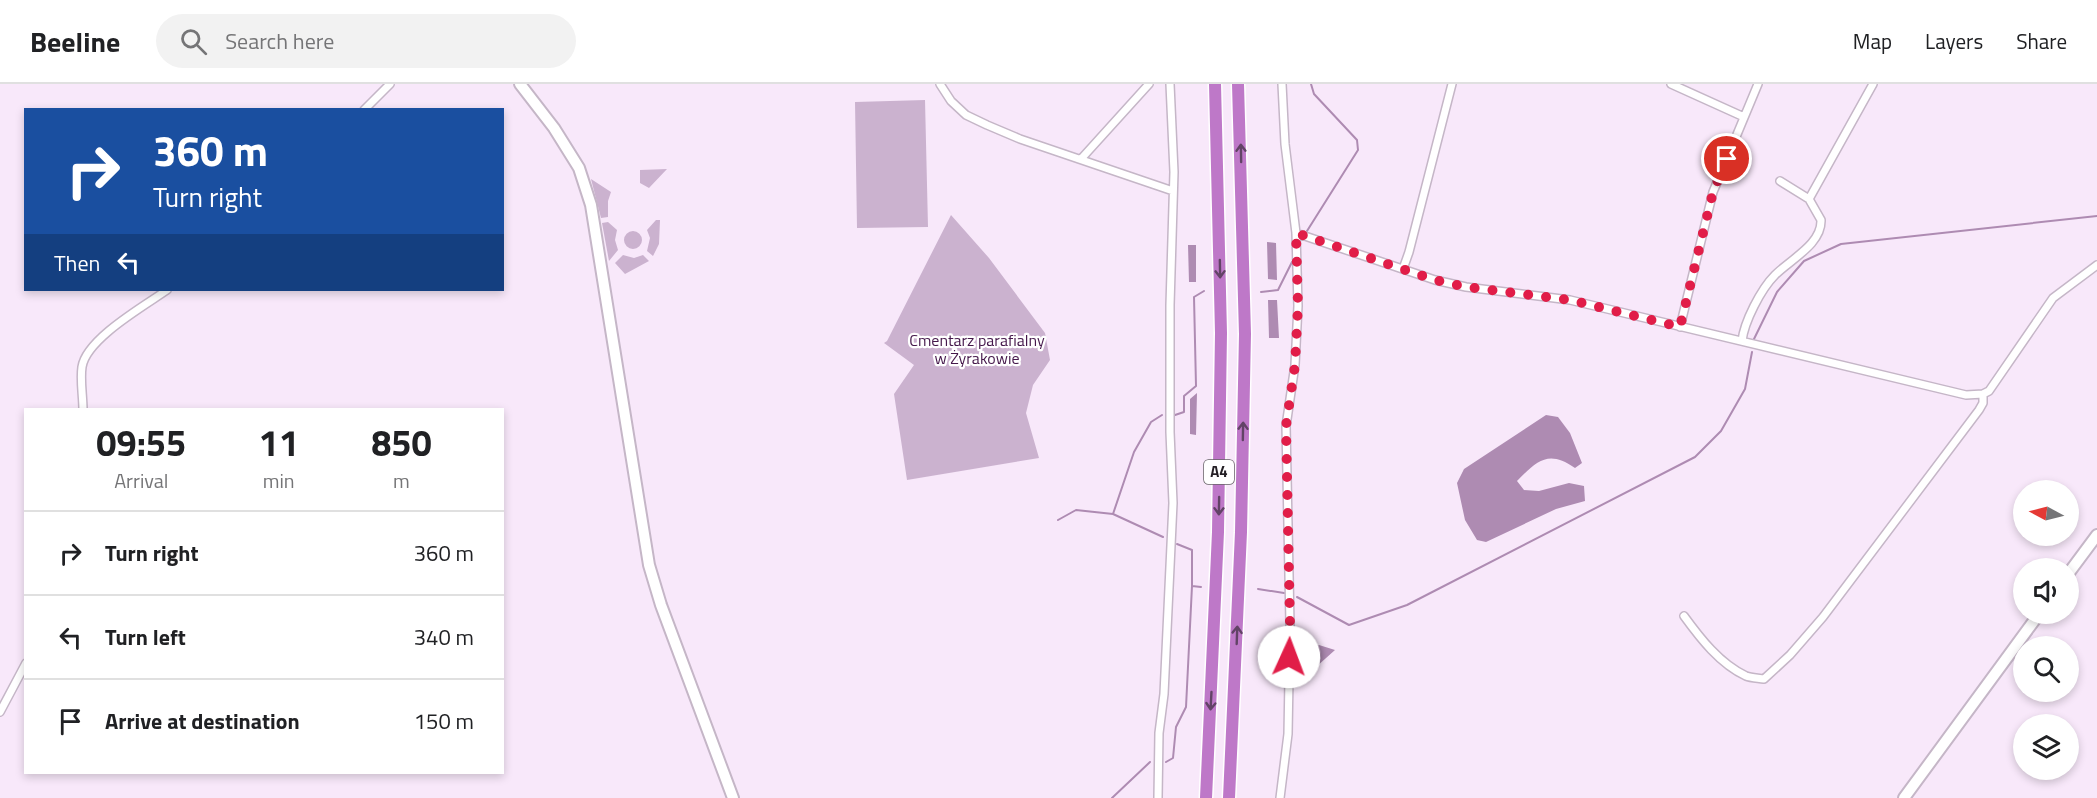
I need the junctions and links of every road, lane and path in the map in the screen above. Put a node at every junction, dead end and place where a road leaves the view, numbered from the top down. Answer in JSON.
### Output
{"nodes":[{"id":1,"x":390,"y":84,"type":"edge"},
{"id":2,"x":520,"y":84,"type":"edge"},
{"id":3,"x":940,"y":84,"type":"edge"},
{"id":4,"x":1149,"y":84,"type":"edge"},
{"id":5,"x":1170,"y":84,"type":"edge"},
{"id":6,"x":1215,"y":84,"type":"edge"},
{"id":7,"x":1238,"y":84,"type":"edge"},
{"id":8,"x":1281,"y":84,"type":"edge"},
{"id":9,"x":1452,"y":84,"type":"edge"},
{"id":10,"x":1671,"y":84,"type":"edge"},
{"id":11,"x":1758,"y":84,"type":"edge"},
{"id":12,"x":1873,"y":84,"type":"edge"},
{"id":13,"x":366,"y":108,"type":"edge"},
{"id":14,"x":1744,"y":117,"type":"junction"},
{"id":15,"x":1081,"y":159,"type":"junction"},
{"id":16,"x":1780,"y":181,"type":"dead end"},
{"id":17,"x":1173,"y":191,"type":"junction"},
{"id":18,"x":1809,"y":199,"type":"junction"},
{"id":19,"x":1296,"y":233,"type":"junction"},
{"id":20,"x":2097,"y":265,"type":"edge"},
{"id":21,"x":1403,"y":268,"type":"junction"},
{"id":22,"x":166,"y":291,"type":"edge"},
{"id":23,"x":1680,"y":327,"type":"junction"},
{"id":24,"x":1742,"y":341,"type":"junction"},
{"id":25,"x":1983,"y":394,"type":"junction"},
{"id":26,"x":83,"y":408,"type":"edge"},
{"id":27,"x":2097,"y":535,"type":"edge"},
{"id":28,"x":2079,"y":559,"type":"edge"},
{"id":29,"x":1684,"y":616,"type":"dead end"},
{"id":30,"x":2032,"y":624,"type":"edge"},
{"id":31,"x":24,"y":667,"type":"edge"},
{"id":32,"x":0,"y":712,"type":"edge"},
{"id":33,"x":733,"y":798,"type":"edge"},
{"id":34,"x":1158,"y":798,"type":"edge"},
{"id":35,"x":1206,"y":798,"type":"edge"},
{"id":36,"x":1229,"y":798,"type":"edge"},
{"id":37,"x":1280,"y":798,"type":"edge"},
{"id":38,"x":1904,"y":798,"type":"edge"}],
"edges":[{"from":1,"to":13,"type":"street"},
{"from":2,"to":33,"type":"street"},
{"from":3,"to":15,"type":"street"},
{"from":4,"to":15,"type":"street"},
{"from":5,"to":17,"type":"street"},
{"from":6,"to":35,"type":"highway","number":"A4","one_way":true},
{"from":36,"to":7,"type":"highway","number":"A4","one_way":true},
{"from":8,"to":19,"type":"street"},
{"from":9,"to":21,"type":"street"},
{"from":10,"to":14,"type":"street"},
{"from":11,"to":14,"type":"street"},
{"from":12,"to":18,"type":"street"},
{"from":14,"to":23,"type":"street"},
{"from":15,"to":17,"type":"street"},
{"from":16,"to":18,"type":"street"},
{"from":17,"to":34,"type":"street"},
{"from":18,"to":24,"type":"street"},
{"from":19,"to":21,"type":"street"},
{"from":19,"to":37,"type":"street"},
{"from":20,"to":25,"type":"street"},
{"from":21,"to":23,"type":"street"},
{"from":22,"to":26,"type":"street"},
{"from":23,"to":24,"type":"street"},
{"from":24,"to":25,"type":"street"},
{"from":25,"to":29,"type":"street"},
{"from":27,"to":28,"type":"street"},
{"from":30,"to":38,"type":"street"},
{"from":31,"to":32,"type":"street"}]}
